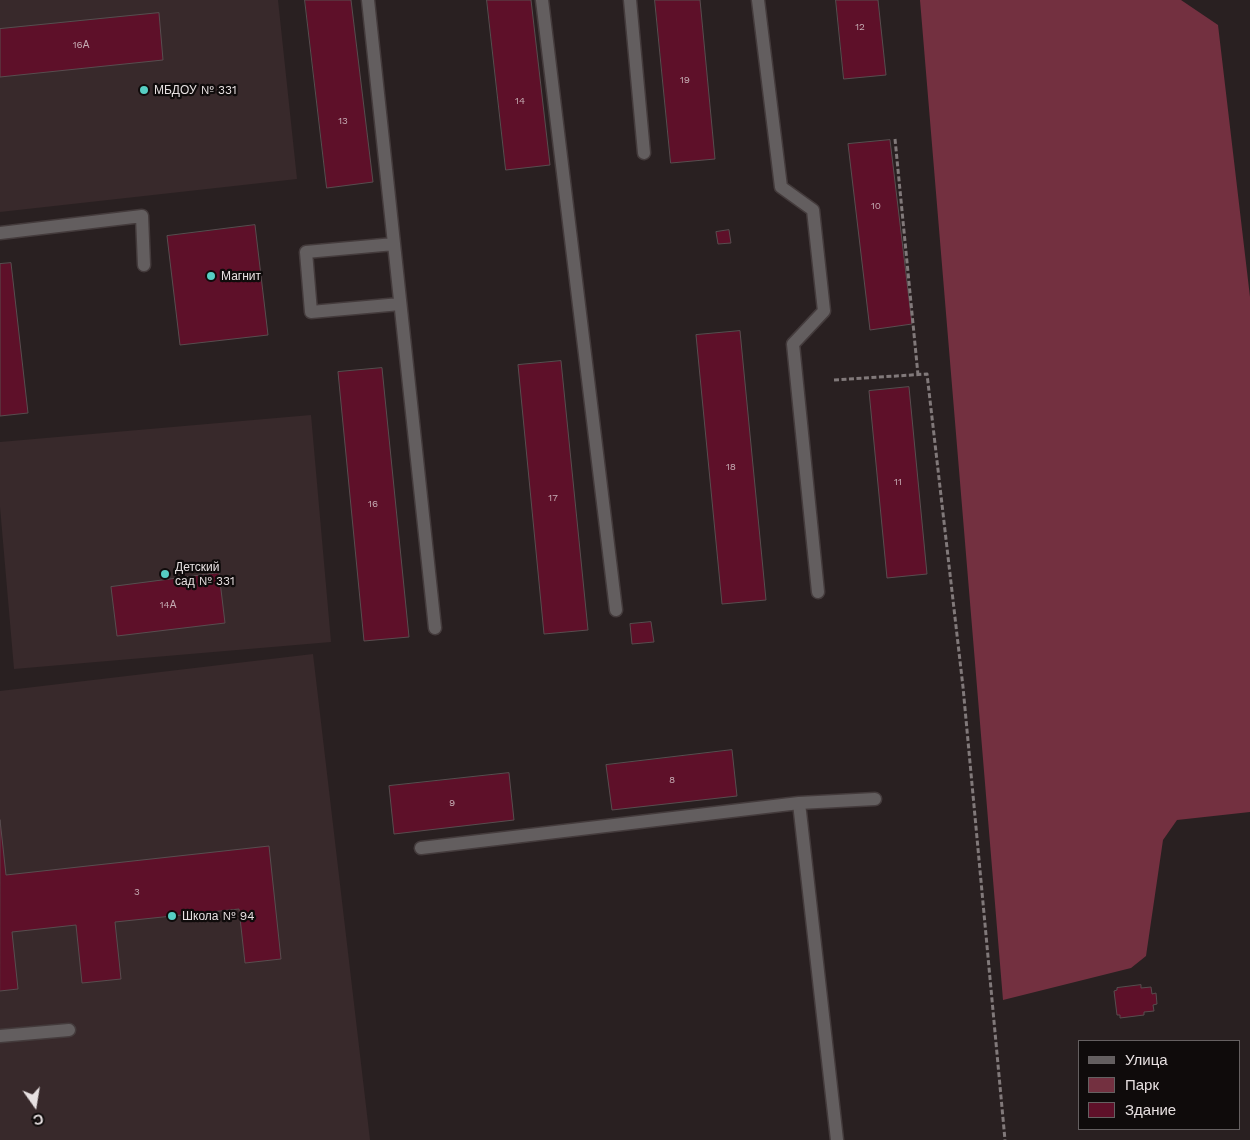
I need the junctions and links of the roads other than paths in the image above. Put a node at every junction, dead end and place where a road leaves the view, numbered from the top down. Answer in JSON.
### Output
{"nodes":[{"id":1,"x":368,"y":0,"type":"edge"},
{"id":2,"x":542,"y":0,"type":"edge"},
{"id":3,"x":630,"y":0,"type":"edge"},
{"id":4,"x":758,"y":0,"type":"edge"},
{"id":5,"x":644,"y":153,"type":"dead end"},
{"id":6,"x":0,"y":233,"type":"edge"},
{"id":7,"x":394,"y":244,"type":"junction"},
{"id":8,"x":144,"y":264,"type":"dead end"},
{"id":9,"x":400,"y":304,"type":"junction"},
{"id":10,"x":818,"y":592,"type":"dead end"},
{"id":11,"x":616,"y":610,"type":"dead end"},
{"id":12,"x":435,"y":628,"type":"dead end"},
{"id":13,"x":875,"y":799,"type":"dead end"},
{"id":14,"x":800,"y":803,"type":"junction"},
{"id":15,"x":420,"y":848,"type":"dead end"},
{"id":16,"x":69,"y":1030,"type":"dead end"},
{"id":17,"x":0,"y":1036,"type":"edge"},
{"id":18,"x":837,"y":1140,"type":"edge"}],
"edges":[{"from":1,"to":7,"type":"lane"},
{"from":2,"to":11,"type":"lane"},
{"from":3,"to":5,"type":"lane"},
{"from":4,"to":10,"type":"lane"},
{"from":6,"to":8,"type":"lane"},
{"from":7,"to":9,"type":"lane"},
{"from":7,"to":9,"type":"lane"},
{"from":9,"to":12,"type":"lane"},
{"from":13,"to":14,"type":"lane"},
{"from":14,"to":15,"type":"lane"},
{"from":14,"to":18,"type":"lane"},
{"from":16,"to":17,"type":"lane"}]}
